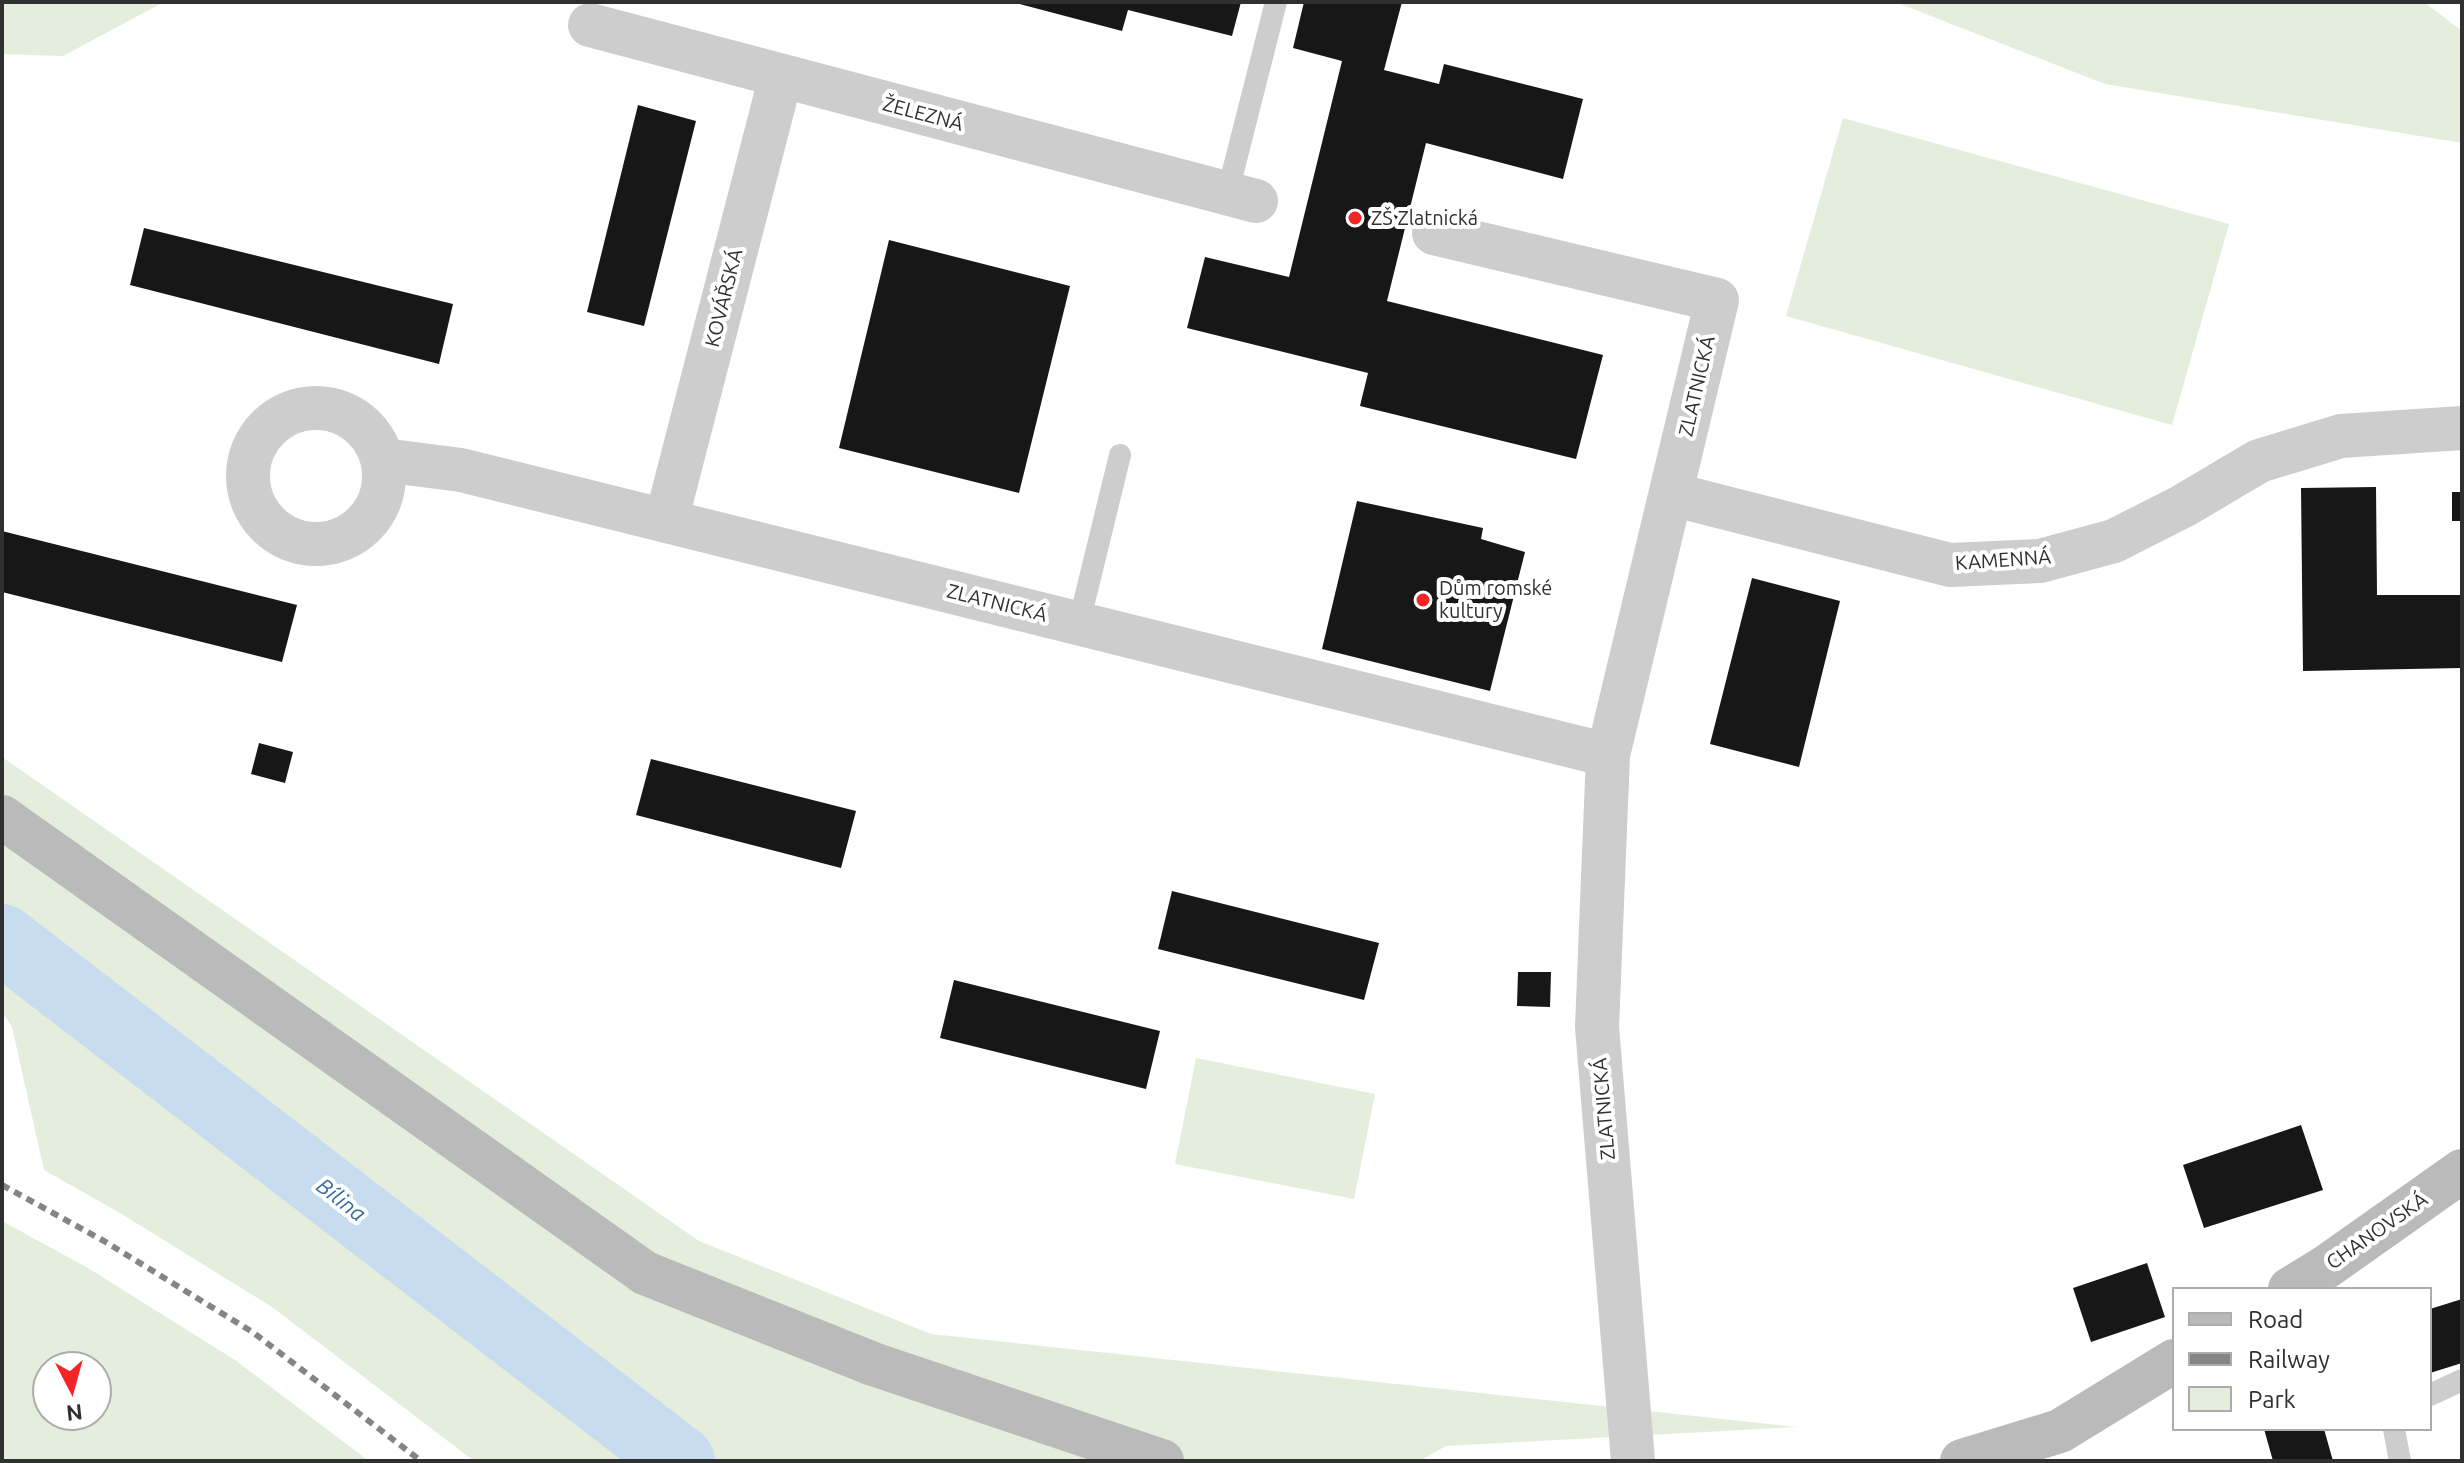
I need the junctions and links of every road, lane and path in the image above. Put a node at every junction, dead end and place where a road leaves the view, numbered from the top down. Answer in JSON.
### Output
{"nodes":[{"id":1,"x":1276,"y":2,"type":"edge"},
{"id":2,"x":590,"y":25,"type":"dead end"},
{"id":3,"x":781,"y":76,"type":"junction"},
{"id":4,"x":1242,"y":198,"type":"joint"},
{"id":5,"x":1434,"y":233,"type":"dead end"},
{"id":6,"x":2462,"y":428,"type":"edge"},
{"id":7,"x":1120,"y":455,"type":"dead end"},
{"id":8,"x":383,"y":460,"type":"dead end"},
{"id":9,"x":1671,"y":494,"type":"junction"},
{"id":10,"x":666,"y":521,"type":"junction"},
{"id":11,"x":1079,"y":623,"type":"junction"},
{"id":12,"x":1608,"y":755,"type":"junction"},
{"id":13,"x":2,"y":817,"type":"edge"},
{"id":14,"x":2462,"y":1171,"type":"edge"},
{"id":15,"x":2318,"y":1282,"type":"edge"},
{"id":16,"x":2172,"y":1362,"type":"edge"},
{"id":17,"x":2462,"y":1380,"type":"edge"},
{"id":18,"x":2432,"y":1394,"type":"edge"},
{"id":19,"x":2394,"y":1431,"type":"edge"},
{"id":20,"x":1162,"y":1461,"type":"edge"},
{"id":21,"x":1633,"y":1461,"type":"edge"},
{"id":22,"x":1962,"y":1461,"type":"edge"},
{"id":23,"x":2400,"y":1461,"type":"edge"}],
"edges":[{"from":1,"to":4,"type":"lane"},
{"from":2,"to":3,"type":"street","name":"ŽELEZNÁ"},
{"from":3,"to":4,"type":"street","name":"ŽELEZNÁ"},
{"from":3,"to":10,"type":"street","name":"KOVÁŘSKÁ"},
{"from":5,"to":9,"type":"street","name":"ZLATNICKÁ"},
{"from":6,"to":9,"type":"street","name":"KAMENNÁ"},
{"from":7,"to":11,"type":"lane"},
{"from":8,"to":10,"type":"street","name":"ZLATNICKÁ"},
{"from":9,"to":12,"type":"street","name":"ZLATNICKÁ"},
{"from":10,"to":11,"type":"street","name":"ZLATNICKÁ"},
{"from":11,"to":12,"type":"street","name":"ZLATNICKÁ"},
{"from":12,"to":21,"type":"street","name":"ZLATNICKÁ"},
{"from":13,"to":20,"type":"street"},
{"from":14,"to":15,"type":"street","name":"CHANOVSKÁ"},
{"from":16,"to":22,"type":"street"},
{"from":17,"to":18,"type":"lane"},
{"from":19,"to":23,"type":"lane"}]}
